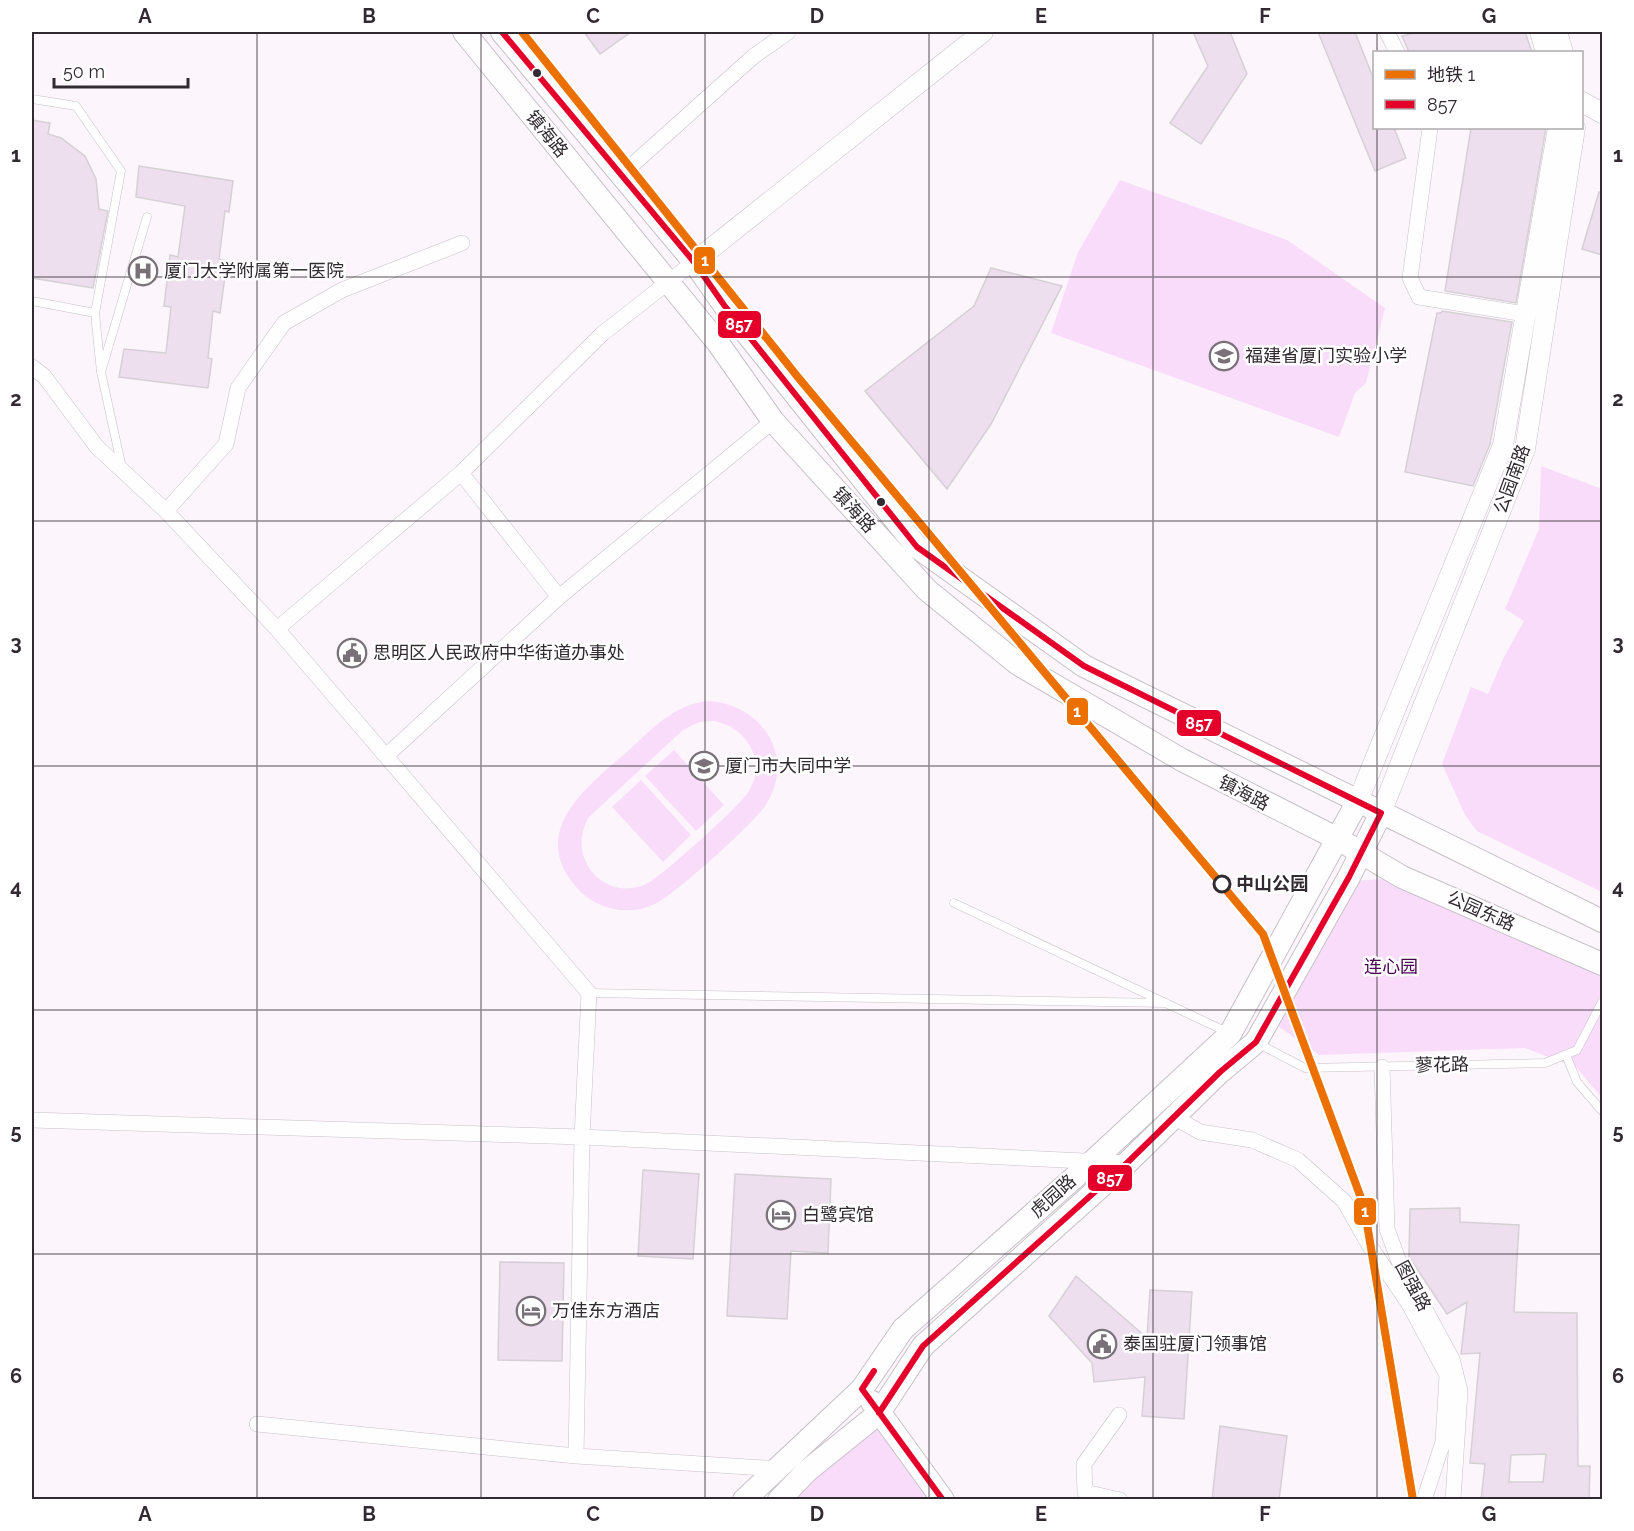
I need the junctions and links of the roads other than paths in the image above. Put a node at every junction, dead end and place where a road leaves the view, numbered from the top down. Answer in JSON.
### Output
{"nodes":[{"id":1,"x":464,"y":32,"type":"edge"},
{"id":2,"x":502,"y":32,"type":"edge"},
{"id":3,"x":788,"y":32,"type":"edge"},
{"id":4,"x":982,"y":32,"type":"edge"},
{"id":5,"x":1387,"y":32,"type":"edge"},
{"id":6,"x":1540,"y":32,"type":"edge"},
{"id":7,"x":1557,"y":32,"type":"edge"},
{"id":8,"x":1396,"y":51,"type":"edge"},
{"id":9,"x":1546,"y":51,"type":"edge"},
{"id":10,"x":1563,"y":51,"type":"edge"},
{"id":11,"x":32,"y":99,"type":"edge"},
{"id":12,"x":1583,"y":103,"type":"edge"},
{"id":13,"x":1602,"y":113,"type":"edge"},
{"id":14,"x":1430,"y":129,"type":"edge"},
{"id":15,"x":1558,"y":129,"type":"edge"},
{"id":16,"x":1575,"y":129,"type":"edge"},
{"id":17,"x":621,"y":175,"type":"junction"},
{"id":18,"x":147,"y":217,"type":"dead end"},
{"id":19,"x":462,"y":243,"type":"dead end"},
{"id":20,"x":694,"y":262,"type":"junction"},
{"id":21,"x":669,"y":284,"type":"junction"},
{"id":22,"x":32,"y":301,"type":"edge"},
{"id":23,"x":95,"y":313,"type":"junction"},
{"id":24,"x":1525,"y":315,"type":"junction"},
{"id":25,"x":32,"y":368,"type":"edge"},
{"id":26,"x":100,"y":372,"type":"junction"},
{"id":27,"x":773,"y":421,"type":"junction"},
{"id":28,"x":122,"y":469,"type":"junction"},
{"id":29,"x":461,"y":473,"type":"junction"},
{"id":30,"x":166,"y":511,"type":"junction"},
{"id":31,"x":559,"y":597,"type":"junction"},
{"id":32,"x":277,"y":628,"type":"junction"},
{"id":33,"x":386,"y":756,"type":"junction"},
{"id":34,"x":1358,"y":801,"type":"junction"},
{"id":35,"x":1381,"y":813,"type":"junction"},
{"id":36,"x":1338,"y":839,"type":"junction"},
{"id":37,"x":1362,"y":852,"type":"junction"},
{"id":38,"x":954,"y":903,"type":"dead end"},
{"id":39,"x":1602,"y":921,"type":"edge"},
{"id":40,"x":1602,"y":964,"type":"edge"},
{"id":41,"x":589,"y":993,"type":"junction"},
{"id":42,"x":1602,"y":1002,"type":"edge"},
{"id":43,"x":1166,"y":1003,"type":"junction"},
{"id":44,"x":1230,"y":1034,"type":"junction"},
{"id":45,"x":1256,"y":1042,"type":"junction"},
{"id":46,"x":1566,"y":1055,"type":"junction"},
{"id":47,"x":1382,"y":1067,"type":"junction"},
{"id":48,"x":1602,"y":1111,"type":"edge"},
{"id":49,"x":1174,"y":1117,"type":"junction"},
{"id":50,"x":32,"y":1120,"type":"edge"},
{"id":51,"x":582,"y":1137,"type":"junction"},
{"id":52,"x":1093,"y":1161,"type":"junction"},
{"id":53,"x":1127,"y":1163,"type":"junction"},
{"id":54,"x":862,"y":1389,"type":"junction"},
{"id":55,"x":879,"y":1413,"type":"junction"},
{"id":56,"x":1119,"y":1415,"type":"dead end"},
{"id":57,"x":257,"y":1424,"type":"dead end"},
{"id":58,"x":576,"y":1456,"type":"junction"},
{"id":59,"x":774,"y":1469,"type":"junction"},
{"id":60,"x":807,"y":1471,"type":"junction"},
{"id":61,"x":744,"y":1500,"type":"edge"},
{"id":62,"x":779,"y":1500,"type":"edge"},
{"id":63,"x":944,"y":1500,"type":"edge"},
{"id":64,"x":1120,"y":1500,"type":"edge"},
{"id":65,"x":1424,"y":1500,"type":"edge"},
{"id":66,"x":1453,"y":1500,"type":"edge"}],
"edges":[{"from":1,"to":21,"type":"main road","name":"镇海路"},
{"from":2,"to":17,"type":"main road","name":"镇海路"},
{"from":3,"to":17,"type":"street"},
{"from":4,"to":20,"type":"street"},
{"from":5,"to":8,"type":"street"},
{"from":6,"to":9,"type":"street"},
{"from":7,"to":10,"type":"street"},
{"from":11,"to":23,"type":"lane"},
{"from":12,"to":13,"type":"street"},
{"from":14,"to":24,"type":"street"},
{"from":15,"to":24,"type":"street","name":"公园南路"},
{"from":16,"to":35,"type":"street","name":"公园南路"},
{"from":17,"to":20,"type":"main road","name":"镇海路"},
{"from":18,"to":26,"type":"lane"},
{"from":19,"to":30,"type":"street"},
{"from":20,"to":21,"type":"street"},
{"from":20,"to":34,"type":"main road","name":"镇海路"},
{"from":21,"to":27,"type":"main road","name":"镇海路"},
{"from":21,"to":29,"type":"street"},
{"from":22,"to":23,"type":"lane"},
{"from":23,"to":26,"type":"lane"},
{"from":24,"to":34,"type":"street","name":"公园南路"},
{"from":25,"to":28,"type":"street"},
{"from":26,"to":28,"type":"lane"},
{"from":27,"to":31,"type":"street"},
{"from":27,"to":36,"type":"main road","name":"镇海路"},
{"from":28,"to":30,"type":"street"},
{"from":29,"to":31,"type":"street"},
{"from":29,"to":32,"type":"street"},
{"from":30,"to":32,"type":"street"},
{"from":31,"to":33,"type":"street"},
{"from":32,"to":33,"type":"street"},
{"from":33,"to":41,"type":"street"},
{"from":34,"to":35,"type":"main road","name":"镇海路"},
{"from":34,"to":36,"type":"main road","name":"虎园路"},
{"from":35,"to":37,"type":"main road","name":"虎园路"},
{"from":35,"to":39,"type":"main road"},
{"from":36,"to":37,"type":"main road","name":"镇海路"},
{"from":36,"to":44,"type":"main road","name":"虎园路"},
{"from":37,"to":40,"type":"main road","name":"公园东路"},
{"from":37,"to":45,"type":"main road","name":"虎园路"},
{"from":38,"to":43,"type":"lane"},
{"from":41,"to":43,"type":"lane"},
{"from":41,"to":51,"type":"street"},
{"from":42,"to":46,"type":"lane"},
{"from":43,"to":44,"type":"lane"},
{"from":44,"to":52,"type":"main road","name":"虎园路"},
{"from":45,"to":47,"type":"lane","name":"蓼花路"},
{"from":45,"to":49,"type":"main road","name":"虎园路"},
{"from":46,"to":47,"type":"lane","name":"蓼花路"},
{"from":46,"to":48,"type":"lane"},
{"from":47,"to":66,"type":"street","name":"图强路"},
{"from":49,"to":53,"type":"main road","name":"虎园路"},
{"from":49,"to":65,"type":"street"},
{"from":50,"to":51,"type":"street"},
{"from":51,"to":52,"type":"street"},
{"from":51,"to":58,"type":"street"},
{"from":52,"to":53,"type":"street"},
{"from":52,"to":54,"type":"main road","name":"虎园路"},
{"from":53,"to":55,"type":"main road","name":"虎园路"},
{"from":54,"to":55,"type":"main road"},
{"from":54,"to":59,"type":"main road","name":"虎园路"},
{"from":55,"to":60,"type":"main road","name":"虎园路"},
{"from":55,"to":63,"type":"main road"},
{"from":56,"to":64,"type":"street"},
{"from":57,"to":58,"type":"street"},
{"from":58,"to":59,"type":"street"},
{"from":59,"to":60,"type":"street"},
{"from":59,"to":61,"type":"main road","name":"虎园路"},
{"from":60,"to":62,"type":"main road","name":"虎园路"}]}
